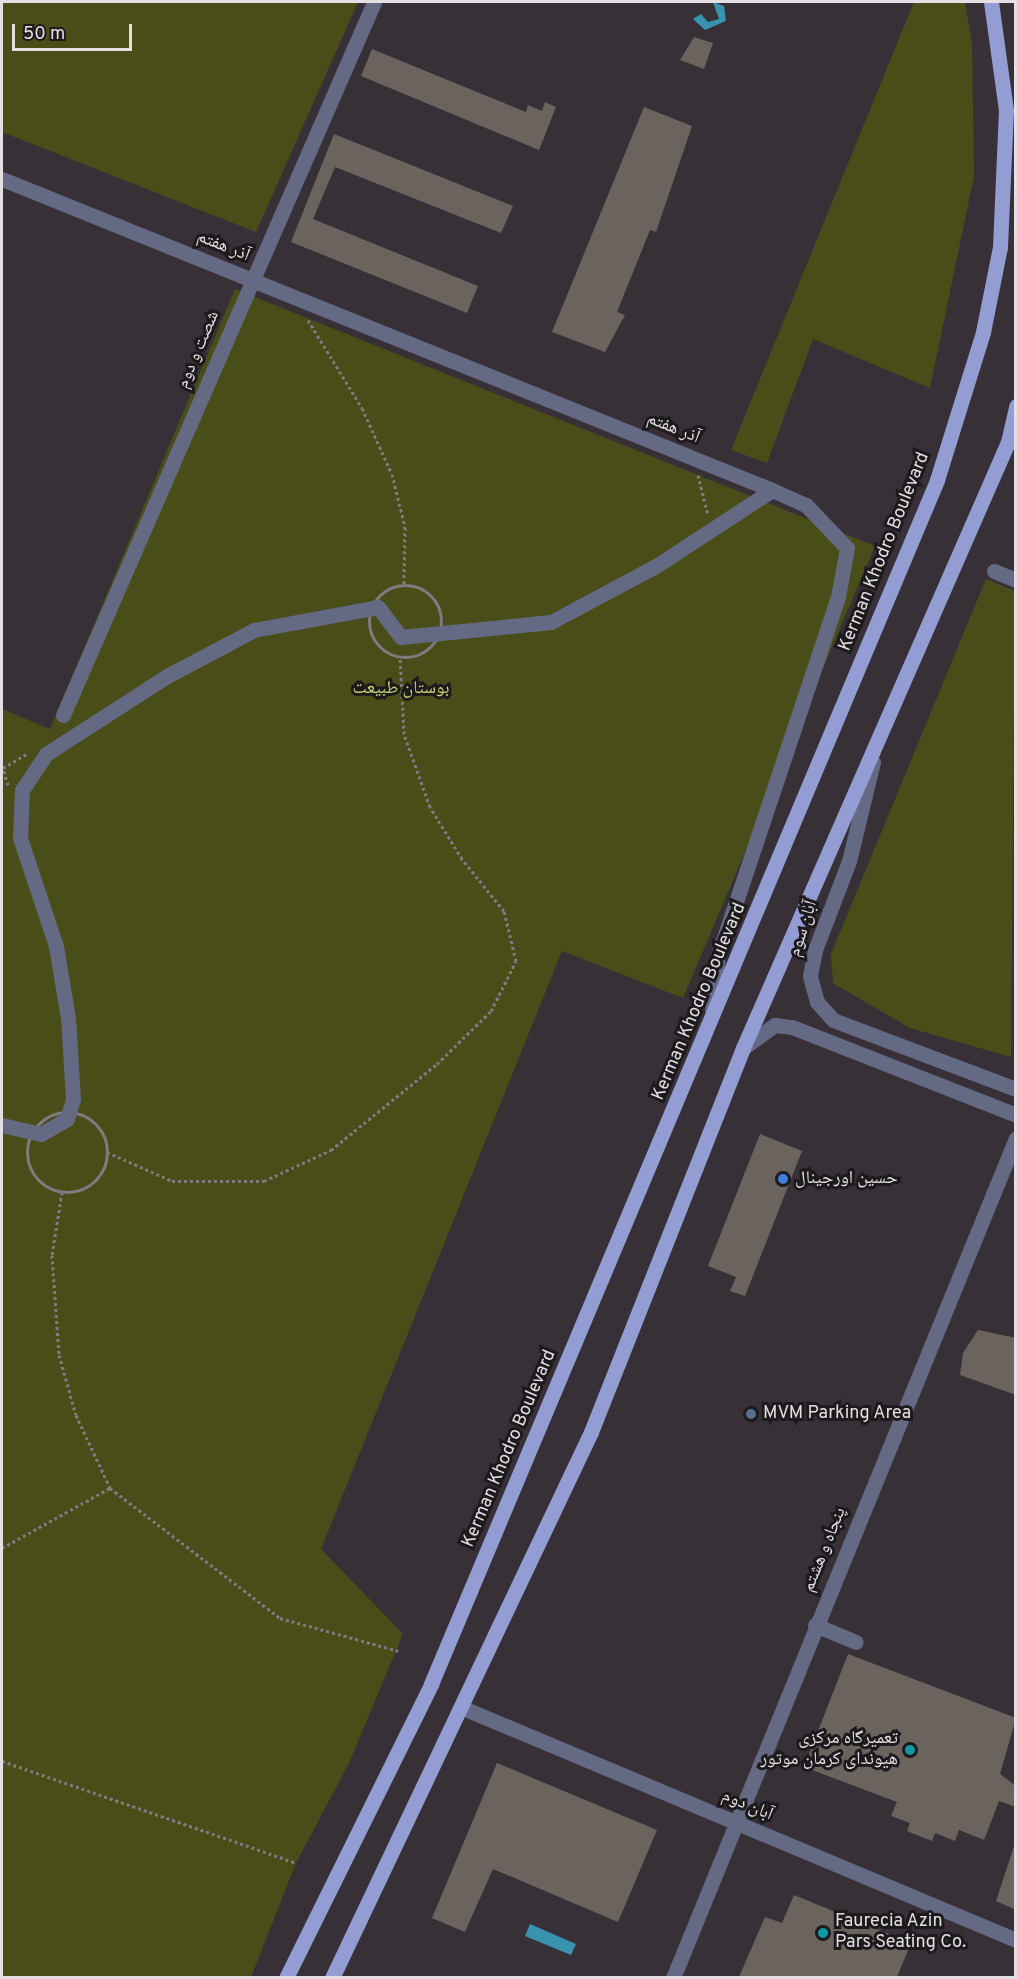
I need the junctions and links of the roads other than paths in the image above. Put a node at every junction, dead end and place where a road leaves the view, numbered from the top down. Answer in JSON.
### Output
{"nodes":[{"id":1,"x":374,"y":2,"type":"edge"},
{"id":2,"x":991,"y":2,"type":"edge"},
{"id":3,"x":2,"y":179,"type":"edge"},
{"id":4,"x":250,"y":279,"type":"junction"},
{"id":5,"x":1016,"y":406,"type":"edge"},
{"id":6,"x":1016,"y":427,"type":"edge"},
{"id":7,"x":1008,"y":442,"type":"junction"},
{"id":8,"x":772,"y":490,"type":"junction"},
{"id":9,"x":994,"y":571,"type":"dead end"},
{"id":10,"x":1016,"y":580,"type":"edge"},
{"id":11,"x":63,"y":715,"type":"dead end"},
{"id":12,"x":873,"y":762,"type":"junction"},
{"id":13,"x":710,"y":1032,"type":"junction"},
{"id":14,"x":743,"y":1048,"type":"junction"},
{"id":15,"x":1016,"y":1089,"type":"edge"},
{"id":16,"x":1016,"y":1115,"type":"edge"},
{"id":17,"x":2,"y":1125,"type":"edge"},
{"id":18,"x":1016,"y":1138,"type":"edge"},
{"id":19,"x":815,"y":1625,"type":"junction"},
{"id":20,"x":856,"y":1642,"type":"dead end"},
{"id":21,"x":463,"y":1708,"type":"junction"},
{"id":22,"x":737,"y":1823,"type":"junction"},
{"id":23,"x":1016,"y":1941,"type":"edge"},
{"id":24,"x":286,"y":1977,"type":"edge"},
{"id":25,"x":333,"y":1977,"type":"edge"},
{"id":26,"x":673,"y":1977,"type":"edge"}],
"edges":[{"from":1,"to":4,"type":"street","name":"شصت و دوم"},
{"from":2,"to":13,"type":"main road","name":"Kerman Khodro Boulevard"},
{"from":3,"to":4,"type":"street","name":"آذر هفتم"},
{"from":4,"to":8,"type":"street","name":"آذر هفتم"},
{"from":4,"to":11,"type":"street","name":"شصت و دوم"},
{"from":5,"to":7,"type":"main road"},
{"from":6,"to":7,"type":"main road"},
{"from":7,"to":12,"type":"main road"},
{"from":8,"to":13,"type":"street","name":"آذر هفتم"},
{"from":8,"to":17,"type":"street"},
{"from":9,"to":10,"type":"street"},
{"from":12,"to":14,"type":"main road"},
{"from":12,"to":15,"type":"street","name":"آبان سوم"},
{"from":13,"to":24,"type":"main road","name":"Kerman Khodro Boulevard"},
{"from":14,"to":16,"type":"street"},
{"from":14,"to":21,"type":"main road"},
{"from":18,"to":19,"type":"street","name":"پنجاه و هشتم"},
{"from":19,"to":20,"type":"street"},
{"from":19,"to":22,"type":"street","name":"پنجاه و هشتم"},
{"from":21,"to":22,"type":"street","name":"آبان دوم"},
{"from":21,"to":25,"type":"main road"},
{"from":22,"to":23,"type":"street","name":"آبان دوم"},
{"from":22,"to":26,"type":"street","name":"پنجاه و هشتم"}]}
